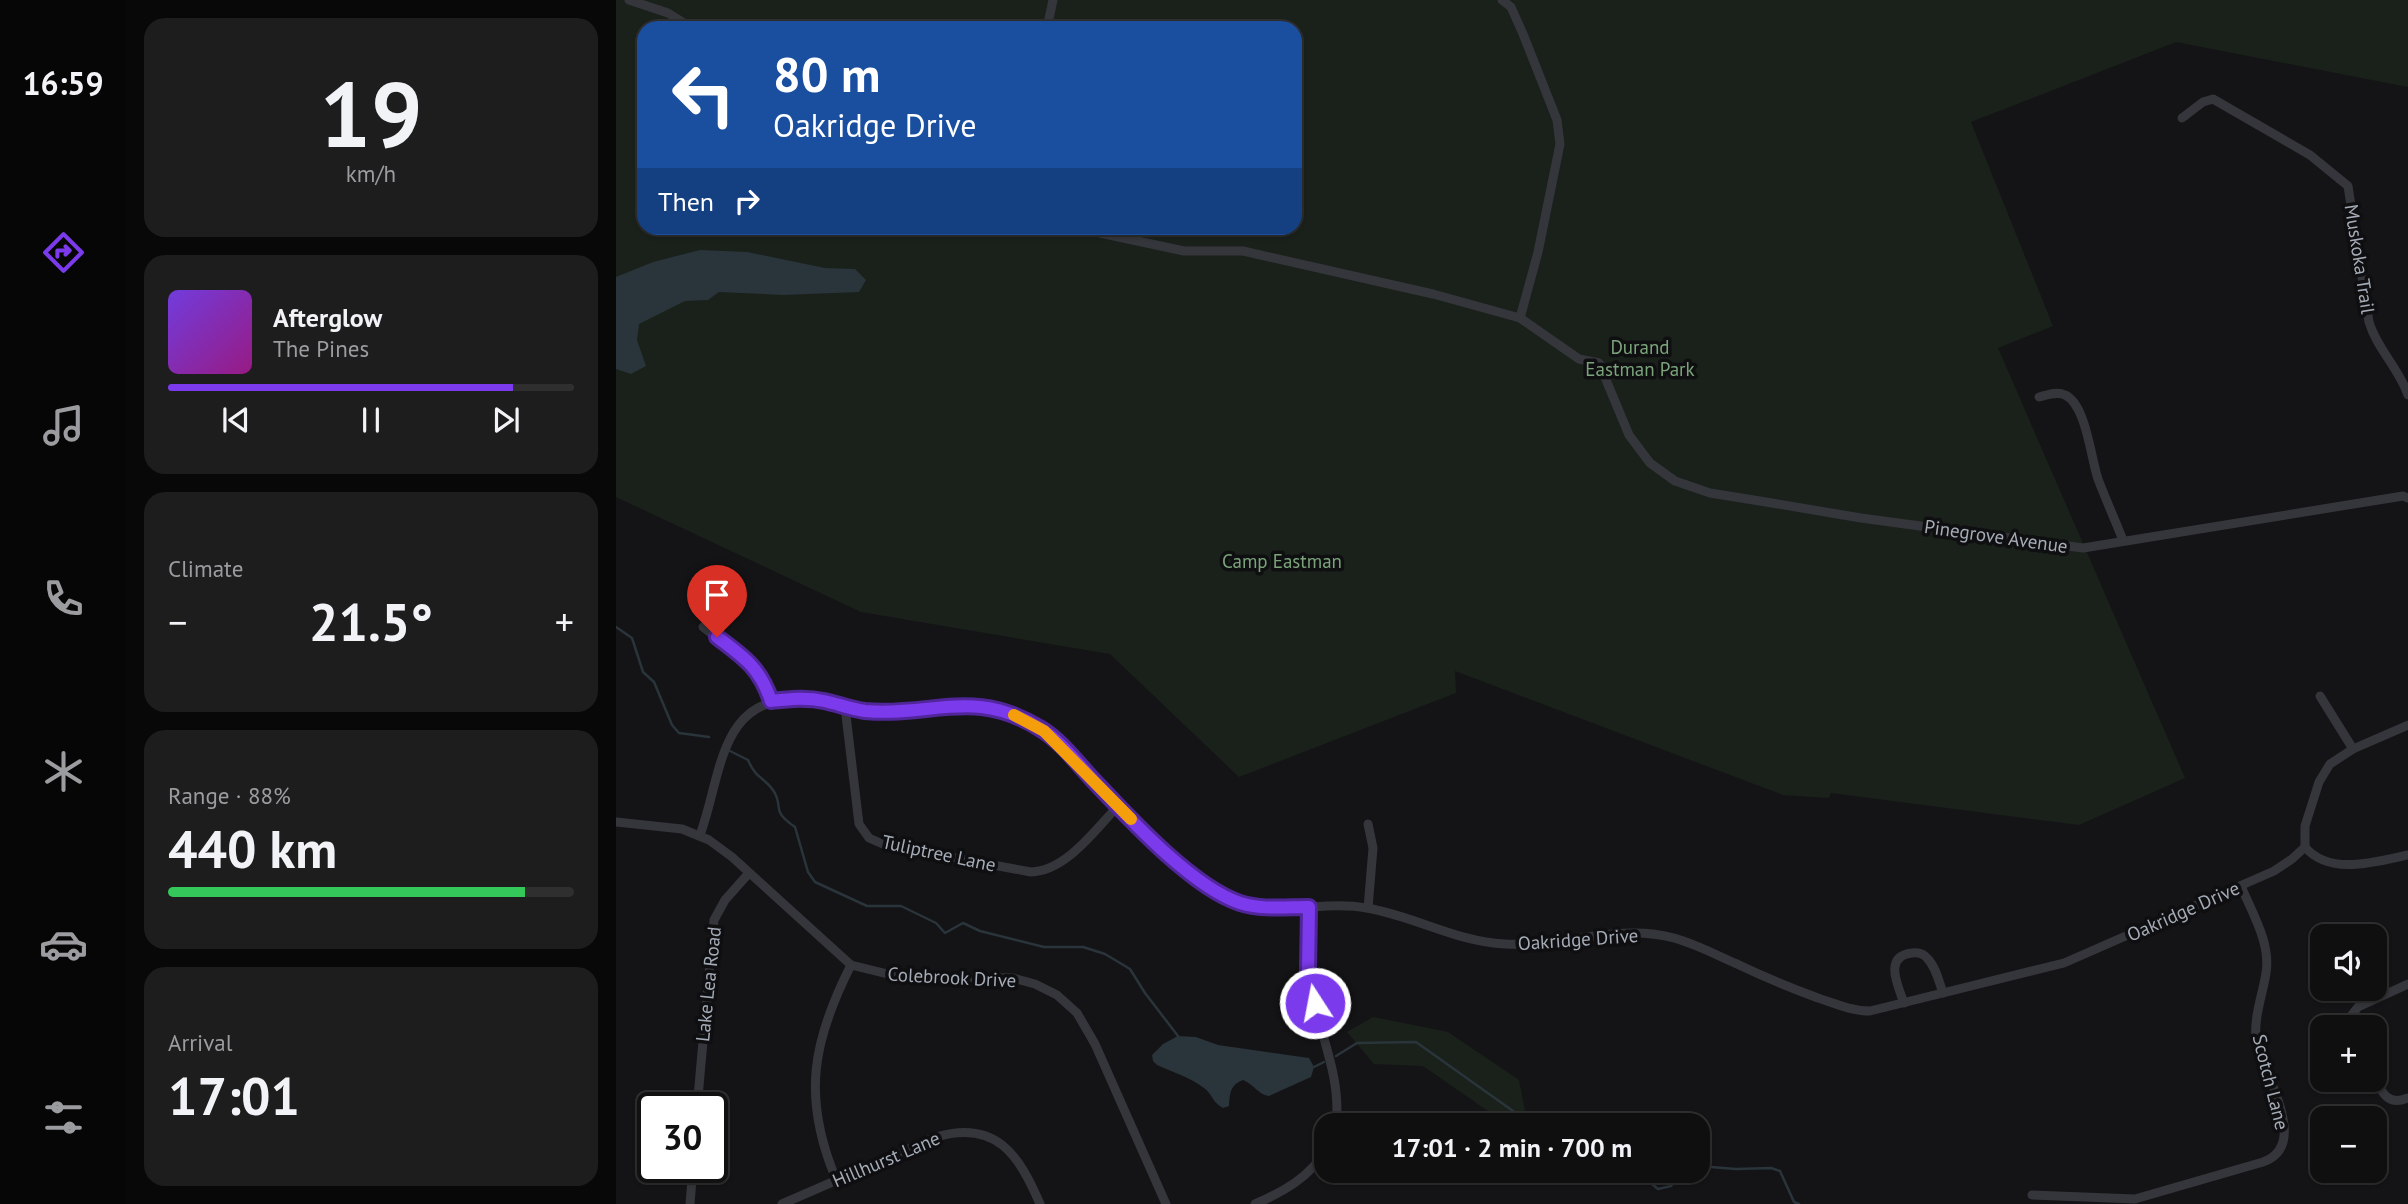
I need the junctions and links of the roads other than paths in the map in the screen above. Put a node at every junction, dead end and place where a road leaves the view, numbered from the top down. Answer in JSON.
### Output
{"nodes":[{"id":1,"x":629,"y":0,"type":"edge"},
{"id":2,"x":1053,"y":0,"type":"edge"},
{"id":3,"x":1502,"y":0,"type":"edge"},
{"id":4,"x":681,"y":21,"type":"edge"},
{"id":5,"x":1048,"y":21,"type":"edge"},
{"id":6,"x":2182,"y":118,"type":"dead end"},
{"id":7,"x":1109,"y":235,"type":"edge"},
{"id":8,"x":1520,"y":318,"type":"junction"},
{"id":9,"x":2408,"y":395,"type":"edge"},
{"id":10,"x":2039,"y":397,"type":"dead end"},
{"id":11,"x":2408,"y":498,"type":"edge"},
{"id":12,"x":2123,"y":540,"type":"junction"},
{"id":13,"x":703,"y":627,"type":"dead end"},
{"id":14,"x":2319,"y":696,"type":"dead end"},
{"id":15,"x":771,"y":701,"type":"junction"},
{"id":16,"x":845,"y":707,"type":"junction"},
{"id":17,"x":2408,"y":725,"type":"edge"},
{"id":18,"x":2353,"y":748,"type":"junction"},
{"id":19,"x":1118,"y":806,"type":"junction"},
{"id":20,"x":616,"y":822,"type":"edge"},
{"id":21,"x":1368,"y":824,"type":"dead end"},
{"id":22,"x":700,"y":835,"type":"junction"},
{"id":23,"x":2305,"y":847,"type":"junction"},
{"id":24,"x":2408,"y":855,"type":"edge"},
{"id":25,"x":749,"y":873,"type":"junction"},
{"id":26,"x":2241,"y":886,"type":"junction"},
{"id":27,"x":1309,"y":907,"type":"junction"},
{"id":28,"x":1368,"y":908,"type":"junction"},
{"id":29,"x":851,"y":965,"type":"junction"},
{"id":30,"x":2408,"y":984,"type":"edge"},
{"id":31,"x":1943,"y":993,"type":"junction"},
{"id":32,"x":1904,"y":1003,"type":"junction"},
{"id":33,"x":2352,"y":1015,"type":"edge"},
{"id":34,"x":698,"y":1092,"type":"edge"},
{"id":35,"x":2382,"y":1092,"type":"edge"},
{"id":36,"x":2408,"y":1098,"type":"edge"},
{"id":37,"x":1337,"y":1113,"type":"edge"},
{"id":38,"x":1314,"y":1166,"type":"edge"},
{"id":39,"x":836,"y":1180,"type":"junction"},
{"id":40,"x":692,"y":1183,"type":"edge"},
{"id":41,"x":2032,"y":1195,"type":"dead end"},
{"id":42,"x":690,"y":1204,"type":"edge"},
{"id":43,"x":782,"y":1204,"type":"edge"},
{"id":44,"x":1040,"y":1204,"type":"edge"},
{"id":45,"x":1166,"y":1204,"type":"edge"},
{"id":46,"x":1255,"y":1204,"type":"edge"}],
"edges":[{"from":1,"to":4,"type":"street"},
{"from":2,"to":5,"type":"street"},
{"from":3,"to":8,"type":"street"},
{"from":6,"to":9,"type":"street","name":"Muskoka Trail"},
{"from":7,"to":8,"type":"street"},
{"from":8,"to":12,"type":"street","name":"Pinegrove Avenue"},
{"from":10,"to":12,"type":"street"},
{"from":11,"to":12,"type":"street","name":"Pinegrove Avenue"},
{"from":13,"to":15,"type":"street"},
{"from":14,"to":18,"type":"street"},
{"from":15,"to":16,"type":"street","name":"Oakridge Drive"},
{"from":15,"to":22,"type":"street"},
{"from":16,"to":19,"type":"street","name":"Oakridge Drive"},
{"from":16,"to":19,"type":"street","name":"Tuliptree Lane"},
{"from":17,"to":18,"type":"street"},
{"from":18,"to":23,"type":"street"},
{"from":19,"to":27,"type":"street","name":"Oakridge Drive"},
{"from":20,"to":22,"type":"street","name":"Colebrook Drive"},
{"from":21,"to":28,"type":"street"},
{"from":22,"to":25,"type":"street","name":"Colebrook Drive"},
{"from":23,"to":24,"type":"street"},
{"from":23,"to":26,"type":"street","name":"Oakridge Drive"},
{"from":25,"to":29,"type":"street","name":"Colebrook Drive"},
{"from":25,"to":34,"type":"street","name":"Lake Lea Road"},
{"from":26,"to":31,"type":"street","name":"Oakridge Drive"},
{"from":26,"to":41,"type":"street","name":"Scotch Lane"},
{"from":27,"to":28,"type":"street","name":"Oakridge Drive"},
{"from":27,"to":37,"type":"street"},
{"from":28,"to":32,"type":"street","name":"Oakridge Drive"},
{"from":29,"to":39,"type":"street"},
{"from":29,"to":45,"type":"street","name":"Colebrook Drive"},
{"from":30,"to":33,"type":"street"},
{"from":31,"to":32,"type":"street","name":"Oakridge Drive"},
{"from":31,"to":32,"type":"street"},
{"from":35,"to":36,"type":"street"},
{"from":38,"to":46,"type":"street"},
{"from":39,"to":43,"type":"street","name":"Hillhurst Lane"},
{"from":39,"to":44,"type":"street","name":"Hillhurst Lane"},
{"from":40,"to":42,"type":"street"}]}
